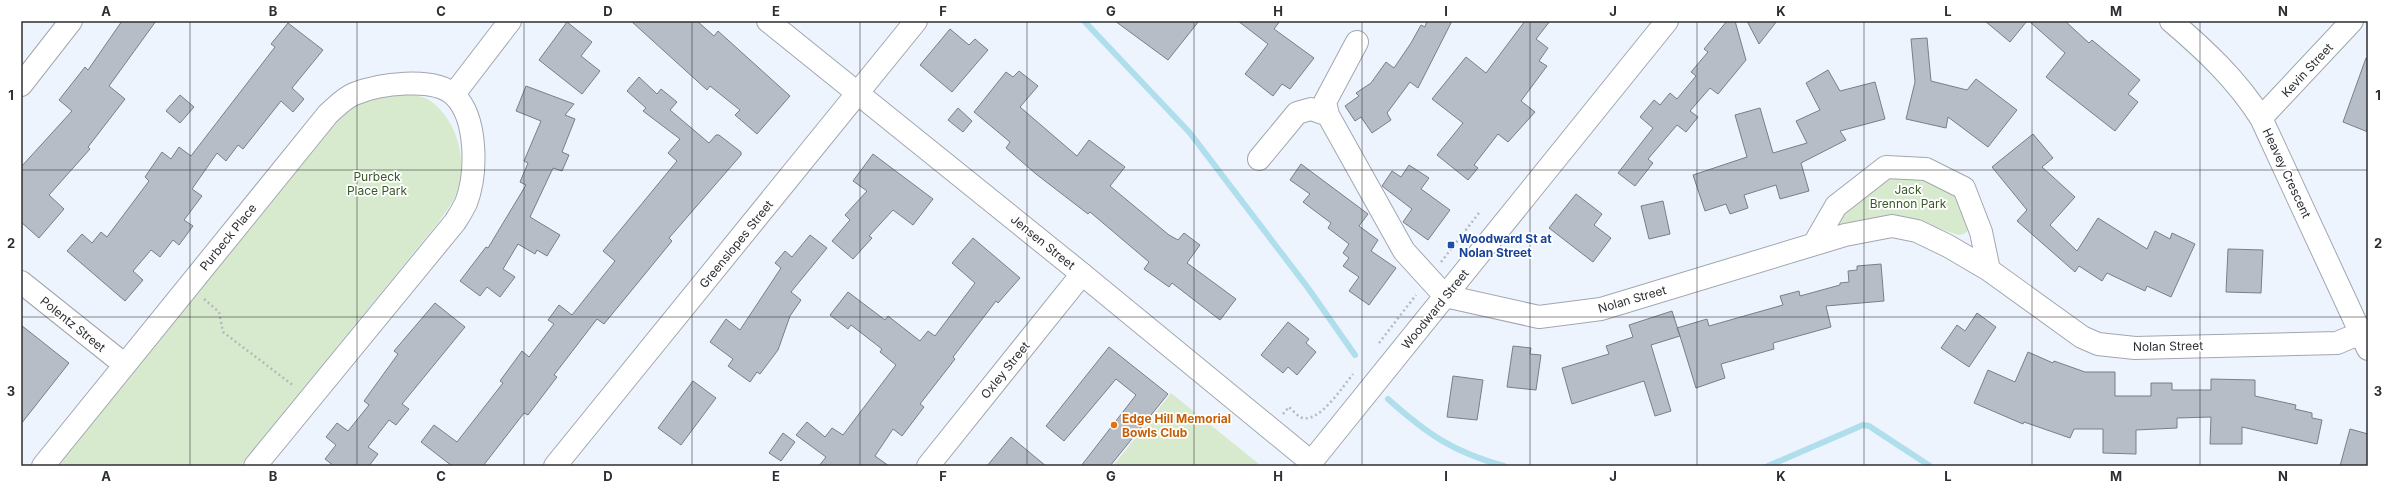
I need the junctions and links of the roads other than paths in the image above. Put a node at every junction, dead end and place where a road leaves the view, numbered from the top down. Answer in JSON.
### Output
{"nodes":[{"id":1,"x":71,"y":21,"type":"edge"},
{"id":2,"x":510,"y":21,"type":"edge"},
{"id":3,"x":768,"y":21,"type":"edge"},
{"id":4,"x":916,"y":21,"type":"edge"},
{"id":5,"x":1668,"y":21,"type":"edge"},
{"id":6,"x":2171,"y":21,"type":"edge"},
{"id":7,"x":2352,"y":21,"type":"edge"},
{"id":8,"x":1357,"y":42,"type":"dead end"},
{"id":9,"x":21,"y":85,"type":"edge"},
{"id":10,"x":858,"y":93,"type":"junction"},
{"id":11,"x":454,"y":94,"type":"junction"},
{"id":12,"x":1328,"y":115,"type":"junction"},
{"id":13,"x":2261,"y":118,"type":"junction"},
{"id":14,"x":1259,"y":159,"type":"dead end"},
{"id":15,"x":1814,"y":244,"type":"junction"},
{"id":16,"x":1989,"y":270,"type":"junction"},
{"id":17,"x":1082,"y":274,"type":"junction"},
{"id":18,"x":21,"y":282,"type":"edge"},
{"id":19,"x":1445,"y":296,"type":"junction"},
{"id":20,"x":2366,"y":337,"type":"edge"},
{"id":21,"x":125,"y":365,"type":"junction"},
{"id":22,"x":1312,"y":465,"type":"edge"},
{"id":23,"x":43,"y":466,"type":"edge"},
{"id":24,"x":255,"y":466,"type":"edge"},
{"id":25,"x":555,"y":466,"type":"edge"},
{"id":26,"x":928,"y":466,"type":"edge"}],
"edges":[{"from":1,"to":9,"type":"street"},
{"from":2,"to":11,"type":"street"},
{"from":3,"to":10,"type":"street","name":"Jensen Street"},
{"from":4,"to":10,"type":"street","name":"Greenslopes Street"},
{"from":5,"to":19,"type":"street","name":"Woodward Street"},
{"from":6,"to":13,"type":"street","name":"Heavey Crescent"},
{"from":7,"to":13,"type":"street","name":"Kevin Street"},
{"from":8,"to":12,"type":"street"},
{"from":10,"to":17,"type":"street","name":"Jensen Street"},
{"from":10,"to":25,"type":"street","name":"Greenslopes Street"},
{"from":11,"to":21,"type":"street","name":"Purbeck Place"},
{"from":11,"to":24,"type":"street"},
{"from":12,"to":14,"type":"street"},
{"from":12,"to":19,"type":"street"},
{"from":13,"to":20,"type":"street","name":"Heavey Crescent"},
{"from":15,"to":16,"type":"street","name":"Nolan Street"},
{"from":15,"to":16,"type":"street"},
{"from":15,"to":19,"type":"street","name":"Nolan Street"},
{"from":16,"to":20,"type":"street","name":"Nolan Street"},
{"from":17,"to":22,"type":"street","name":"Jensen Street"},
{"from":17,"to":26,"type":"street","name":"Oxley Street"},
{"from":18,"to":21,"type":"street","name":"Polentz Street"},
{"from":19,"to":22,"type":"street","name":"Woodward Street"},
{"from":21,"to":23,"type":"street","name":"Purbeck Place"}]}
